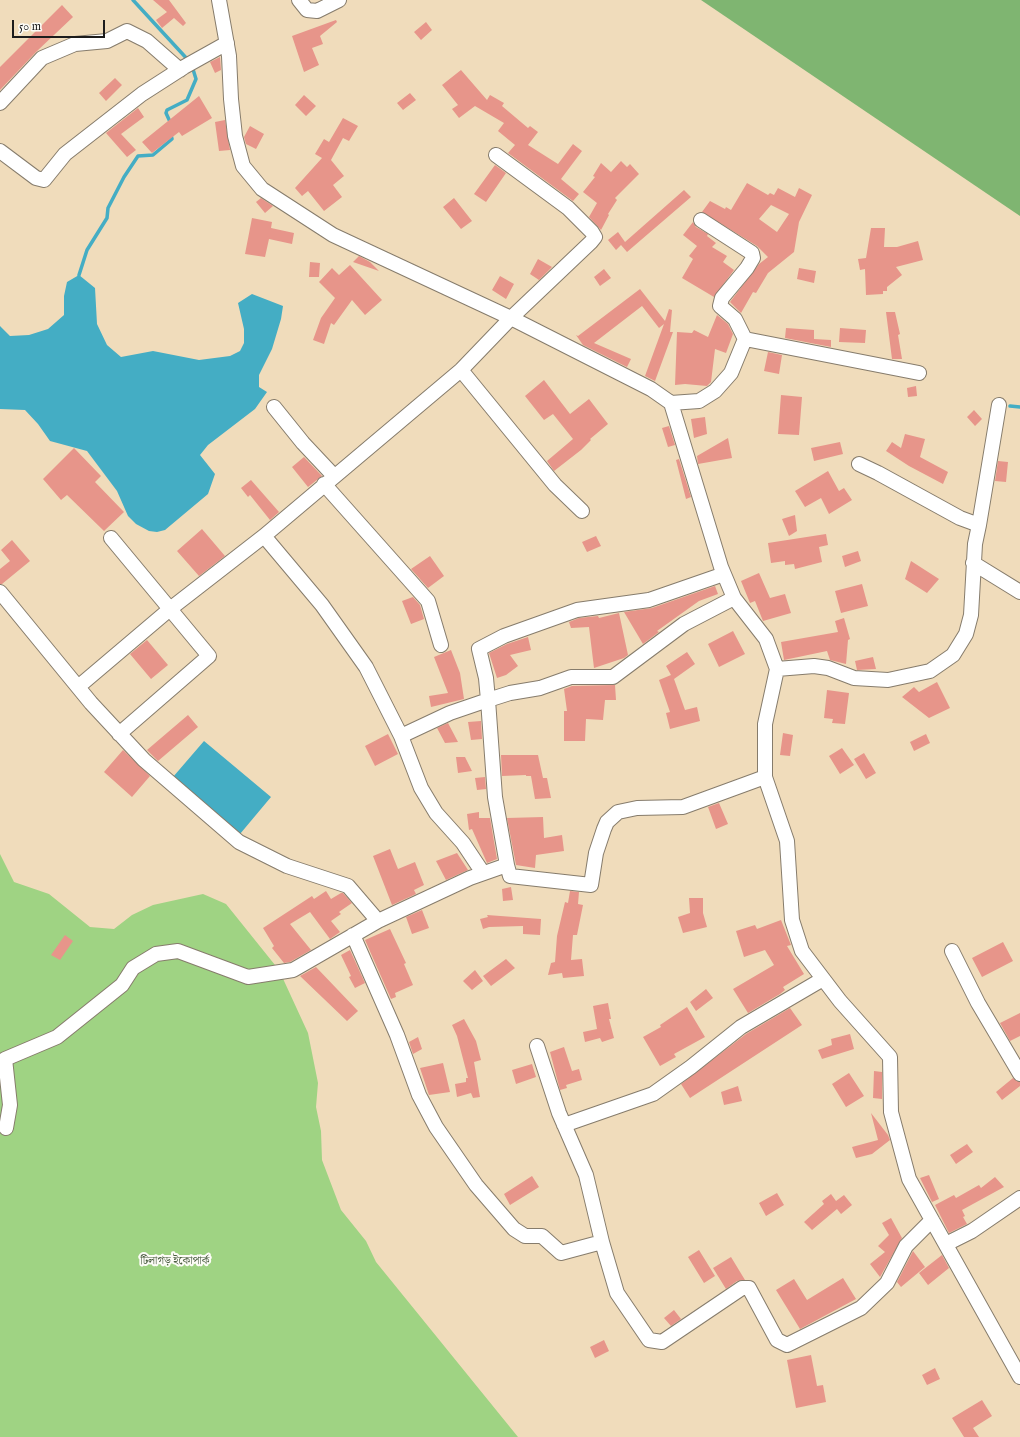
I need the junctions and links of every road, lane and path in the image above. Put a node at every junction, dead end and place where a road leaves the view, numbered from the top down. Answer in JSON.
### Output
{"nodes":[{"id":1,"x":219,"y":0,"type":"edge"},
{"id":2,"x":299,"y":0,"type":"edge"},
{"id":3,"x":339,"y":0,"type":"edge"},
{"id":4,"x":227,"y":43,"type":"junction"},
{"id":5,"x":187,"y":66,"type":"junction"},
{"id":6,"x":0,"y":104,"type":"edge"},
{"id":7,"x":0,"y":151,"type":"edge"},
{"id":8,"x":496,"y":155,"type":"dead end"},
{"id":9,"x":701,"y":220,"type":"dead end"},
{"id":10,"x":511,"y":318,"type":"junction"},
{"id":11,"x":746,"y":338,"type":"junction"},
{"id":12,"x":461,"y":370,"type":"junction"},
{"id":13,"x":919,"y":373,"type":"dead end"},
{"id":14,"x":671,"y":403,"type":"junction"},
{"id":15,"x":999,"y":405,"type":"dead end"},
{"id":16,"x":274,"y":407,"type":"dead end"},
{"id":17,"x":859,"y":464,"type":"dead end"},
{"id":18,"x":329,"y":480,"type":"junction"},
{"id":19,"x":582,"y":511,"type":"dead end"},
{"id":20,"x":979,"y":525,"type":"junction"},
{"id":21,"x":264,"y":536,"type":"junction"},
{"id":22,"x":111,"y":538,"type":"dead end"},
{"id":23,"x":974,"y":563,"type":"junction"},
{"id":24,"x":724,"y":574,"type":"junction"},
{"id":25,"x":0,"y":592,"type":"edge"},
{"id":26,"x":1020,"y":592,"type":"edge"},
{"id":27,"x":734,"y":598,"type":"junction"},
{"id":28,"x":170,"y":609,"type":"junction"},
{"id":29,"x":440,"y":645,"type":"dead end"},
{"id":30,"x":777,"y":668,"type":"junction"},
{"id":31,"x":78,"y":687,"type":"junction"},
{"id":32,"x":488,"y":700,"type":"junction"},
{"id":33,"x":120,"y":734,"type":"junction"},
{"id":34,"x":401,"y":736,"type":"junction"},
{"id":35,"x":765,"y":777,"type":"junction"},
{"id":36,"x":507,"y":865,"type":"junction"},
{"id":37,"x":483,"y":874,"type":"junction"},
{"id":38,"x":378,"y":921,"type":"junction"},
{"id":39,"x":353,"y":935,"type":"junction"},
{"id":40,"x":952,"y":951,"type":"dead end"},
{"id":41,"x":823,"y":979,"type":"junction"},
{"id":42,"x":537,"y":1046,"type":"dead end"},
{"id":43,"x":2,"y":1056,"type":"edge"},
{"id":44,"x":1020,"y":1074,"type":"edge"},
{"id":45,"x":564,"y":1125,"type":"junction"},
{"id":46,"x":6,"y":1128,"type":"dead end"},
{"id":47,"x":1020,"y":1198,"type":"edge"},
{"id":48,"x":932,"y":1220,"type":"junction"},
{"id":49,"x":602,"y":1242,"type":"junction"},
{"id":50,"x":946,"y":1244,"type":"junction"},
{"id":51,"x":1020,"y":1377,"type":"edge"}],
"edges":[{"from":1,"to":4,"type":"street"},
{"from":2,"to":3,"type":"street"},
{"from":4,"to":5,"type":"street"},
{"from":4,"to":10,"type":"street"},
{"from":5,"to":6,"type":"street"},
{"from":5,"to":7,"type":"street"},
{"from":8,"to":10,"type":"street"},
{"from":9,"to":11,"type":"street"},
{"from":10,"to":12,"type":"street"},
{"from":10,"to":14,"type":"street"},
{"from":11,"to":13,"type":"street"},
{"from":11,"to":14,"type":"street"},
{"from":12,"to":18,"type":"street"},
{"from":12,"to":19,"type":"street"},
{"from":14,"to":24,"type":"street"},
{"from":15,"to":20,"type":"street"},
{"from":16,"to":18,"type":"street"},
{"from":17,"to":20,"type":"street"},
{"from":18,"to":21,"type":"street"},
{"from":18,"to":29,"type":"street"},
{"from":20,"to":23,"type":"street"},
{"from":21,"to":28,"type":"street"},
{"from":21,"to":34,"type":"street"},
{"from":22,"to":28,"type":"street"},
{"from":23,"to":26,"type":"street"},
{"from":23,"to":30,"type":"street"},
{"from":24,"to":27,"type":"street"},
{"from":24,"to":32,"type":"street"},
{"from":25,"to":31,"type":"street"},
{"from":27,"to":30,"type":"street"},
{"from":27,"to":32,"type":"street"},
{"from":28,"to":31,"type":"street"},
{"from":28,"to":33,"type":"street"},
{"from":30,"to":35,"type":"street"},
{"from":31,"to":33,"type":"street"},
{"from":32,"to":34,"type":"street"},
{"from":32,"to":36,"type":"street"},
{"from":33,"to":38,"type":"street"},
{"from":34,"to":37,"type":"street"},
{"from":35,"to":36,"type":"street"},
{"from":35,"to":41,"type":"street"},
{"from":36,"to":37,"type":"street"},
{"from":37,"to":38,"type":"street"},
{"from":38,"to":39,"type":"street"},
{"from":39,"to":43,"type":"street"},
{"from":39,"to":49,"type":"street"},
{"from":40,"to":44,"type":"street"},
{"from":41,"to":45,"type":"street"},
{"from":41,"to":48,"type":"street"},
{"from":42,"to":45,"type":"street"},
{"from":43,"to":46,"type":"street"},
{"from":45,"to":49,"type":"street"},
{"from":47,"to":50,"type":"street"},
{"from":48,"to":49,"type":"street"},
{"from":48,"to":50,"type":"street"},
{"from":50,"to":51,"type":"street"}]}
